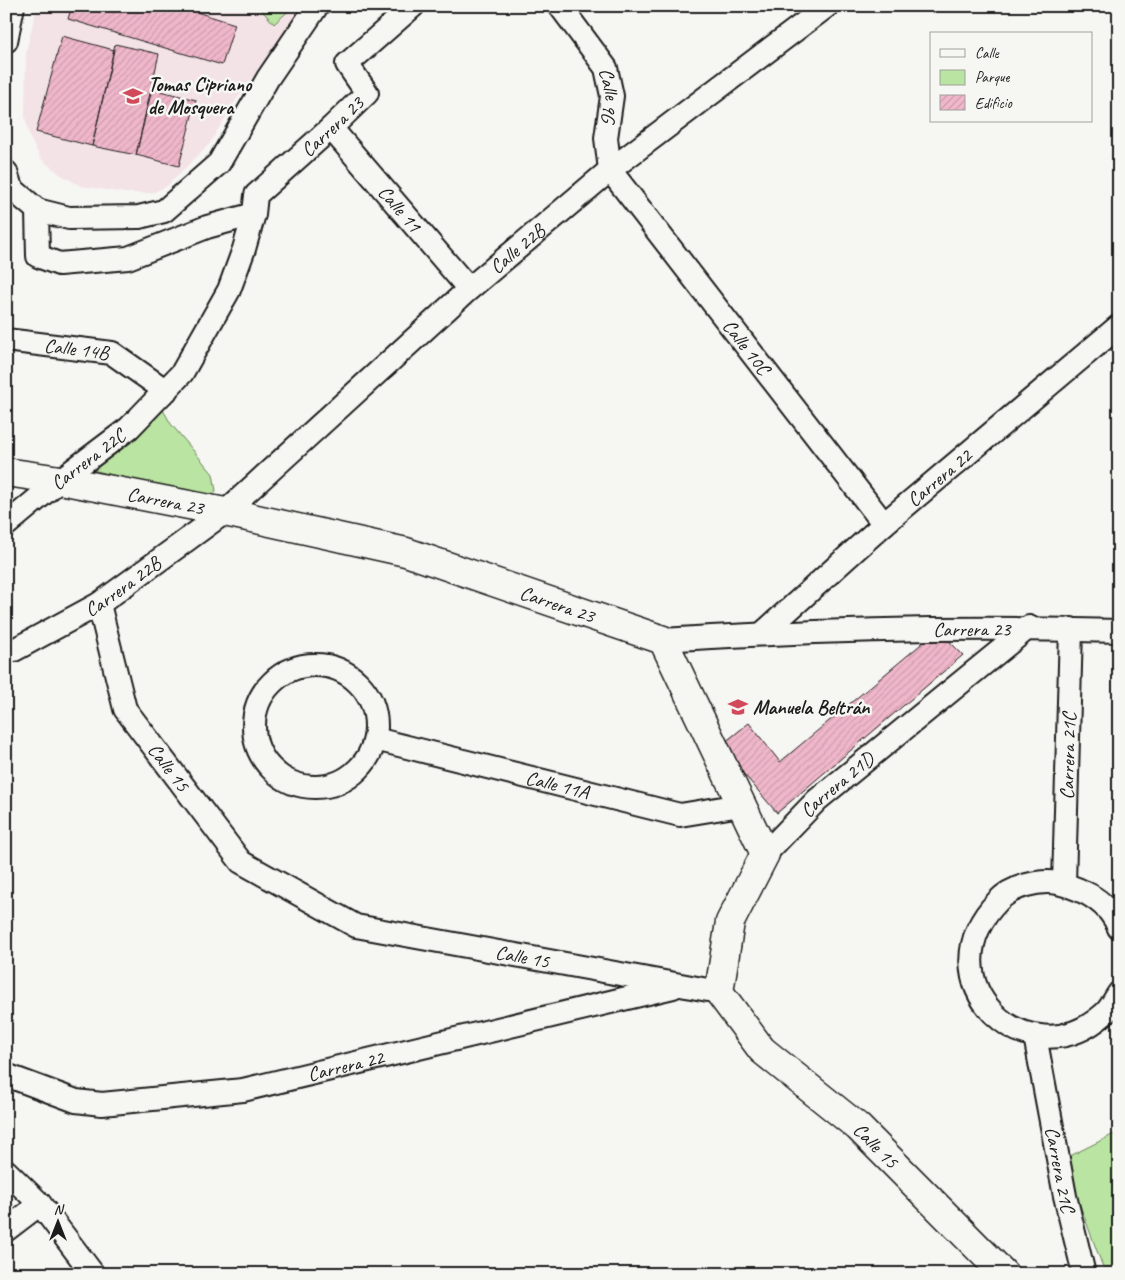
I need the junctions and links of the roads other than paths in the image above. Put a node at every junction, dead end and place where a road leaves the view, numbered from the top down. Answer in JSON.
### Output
{"nodes":[{"id":1,"x":14,"y":6,"type":"edge"},
{"id":2,"x":317,"y":6,"type":"edge"},
{"id":3,"x":413,"y":6,"type":"edge"},
{"id":4,"x":560,"y":6,"type":"edge"},
{"id":5,"x":827,"y":6,"type":"edge"},
{"id":6,"x":6,"y":41,"type":"edge"},
{"id":7,"x":331,"y":128,"type":"junction"},
{"id":8,"x":610,"y":170,"type":"junction"},
{"id":9,"x":6,"y":172,"type":"edge"},
{"id":10,"x":37,"y":210,"type":"junction"},
{"id":11,"x":254,"y":214,"type":"junction"},
{"id":12,"x":469,"y":289,"type":"junction"},
{"id":13,"x":1119,"y":326,"type":"edge"},
{"id":14,"x":6,"y":340,"type":"edge"},
{"id":15,"x":166,"y":391,"type":"junction"},
{"id":16,"x":6,"y":472,"type":"edge"},
{"id":17,"x":60,"y":480,"type":"junction"},
{"id":18,"x":225,"y":512,"type":"junction"},
{"id":19,"x":884,"y":524,"type":"junction"},
{"id":20,"x":6,"y":525,"type":"edge"},
{"id":21,"x":99,"y":604,"type":"junction"},
{"id":22,"x":1029,"y":628,"type":"junction"},
{"id":23,"x":1071,"y":629,"type":"junction"},
{"id":24,"x":1119,"y":631,"type":"edge"},
{"id":25,"x":763,"y":633,"type":"junction"},
{"id":26,"x":663,"y":640,"type":"junction"},
{"id":27,"x":14,"y":650,"type":"dead end"},
{"id":28,"x":375,"y":739,"type":"junction"},
{"id":29,"x":741,"y":805,"type":"junction"},
{"id":30,"x":765,"y":854,"type":"junction"},
{"id":31,"x":1064,"y":884,"type":"junction"},
{"id":32,"x":1119,"y":928,"type":"edge"},
{"id":33,"x":682,"y":985,"type":"junction"},
{"id":34,"x":720,"y":992,"type":"junction"},
{"id":35,"x":1119,"y":993,"type":"edge"},
{"id":36,"x":1035,"y":1036,"type":"junction"},
{"id":37,"x":6,"y":1075,"type":"edge"},
{"id":38,"x":6,"y":1171,"type":"edge"},
{"id":39,"x":40,"y":1204,"type":"junction"},
{"id":40,"x":6,"y":1230,"type":"edge"},
{"id":41,"x":93,"y":1274,"type":"edge"},
{"id":42,"x":1004,"y":1274,"type":"edge"},
{"id":43,"x":1084,"y":1274,"type":"edge"}],
"edges":[{"from":1,"to":6,"type":"street"},
{"from":2,"to":10,"type":"street"},
{"from":3,"to":7,"type":"street","name":"Carrera 23"},
{"from":4,"to":8,"type":"street","name":"Calle 9G"},
{"from":5,"to":8,"type":"street","name":"Calle 22B"},
{"from":7,"to":11,"type":"street","name":"Carrera 23"},
{"from":7,"to":12,"type":"street","name":"Calle 11"},
{"from":8,"to":12,"type":"street","name":"Calle 22B"},
{"from":8,"to":19,"type":"street","name":"Calle 10C"},
{"from":9,"to":10,"type":"street"},
{"from":10,"to":11,"type":"street"},
{"from":11,"to":15,"type":"street","name":"Carrera 23"},
{"from":12,"to":18,"type":"street","name":"Calle 22B"},
{"from":13,"to":19,"type":"street","name":"Carrera 22"},
{"from":14,"to":15,"type":"street","name":"Calle 14B"},
{"from":15,"to":17,"type":"street","name":"Carrera 22C"},
{"from":16,"to":17,"type":"street","name":"Carrera 23"},
{"from":17,"to":18,"type":"street","name":"Carrera 23"},
{"from":17,"to":20,"type":"street","name":"Carrera 22C"},
{"from":18,"to":21,"type":"street","name":"Carrera 22B"},
{"from":18,"to":26,"type":"street","name":"Carrera 23"},
{"from":19,"to":25,"type":"street","name":"Carrera 22"},
{"from":21,"to":27,"type":"street","name":"Carrera 22B"},
{"from":21,"to":33,"type":"street","name":"Calle 15"},
{"from":22,"to":23,"type":"street","name":"Carrera 23"},
{"from":22,"to":25,"type":"street","name":"Carrera 23"},
{"from":22,"to":30,"type":"street","name":"Carrera 21D"},
{"from":23,"to":24,"type":"street","name":"Carrera 23"},
{"from":23,"to":31,"type":"street","name":"Carrera 21C"},
{"from":25,"to":26,"type":"street","name":"Carrera 23"},
{"from":26,"to":29,"type":"street"},
{"from":28,"to":28,"type":"street"},
{"from":28,"to":29,"type":"street","name":"Calle 11A"},
{"from":29,"to":30,"type":"street"},
{"from":30,"to":34,"type":"street","name":"Carrera 21D"},
{"from":31,"to":32,"type":"street"},
{"from":31,"to":36,"type":"street"},
{"from":33,"to":34,"type":"street","name":"Calle 15"},
{"from":33,"to":37,"type":"street","name":"Carrera 22"},
{"from":34,"to":42,"type":"street","name":"Calle 15"},
{"from":35,"to":36,"type":"street"},
{"from":36,"to":43,"type":"street","name":"Carrera 21C"},
{"from":38,"to":39,"type":"street"},
{"from":39,"to":40,"type":"street"},
{"from":39,"to":41,"type":"street"}]}
